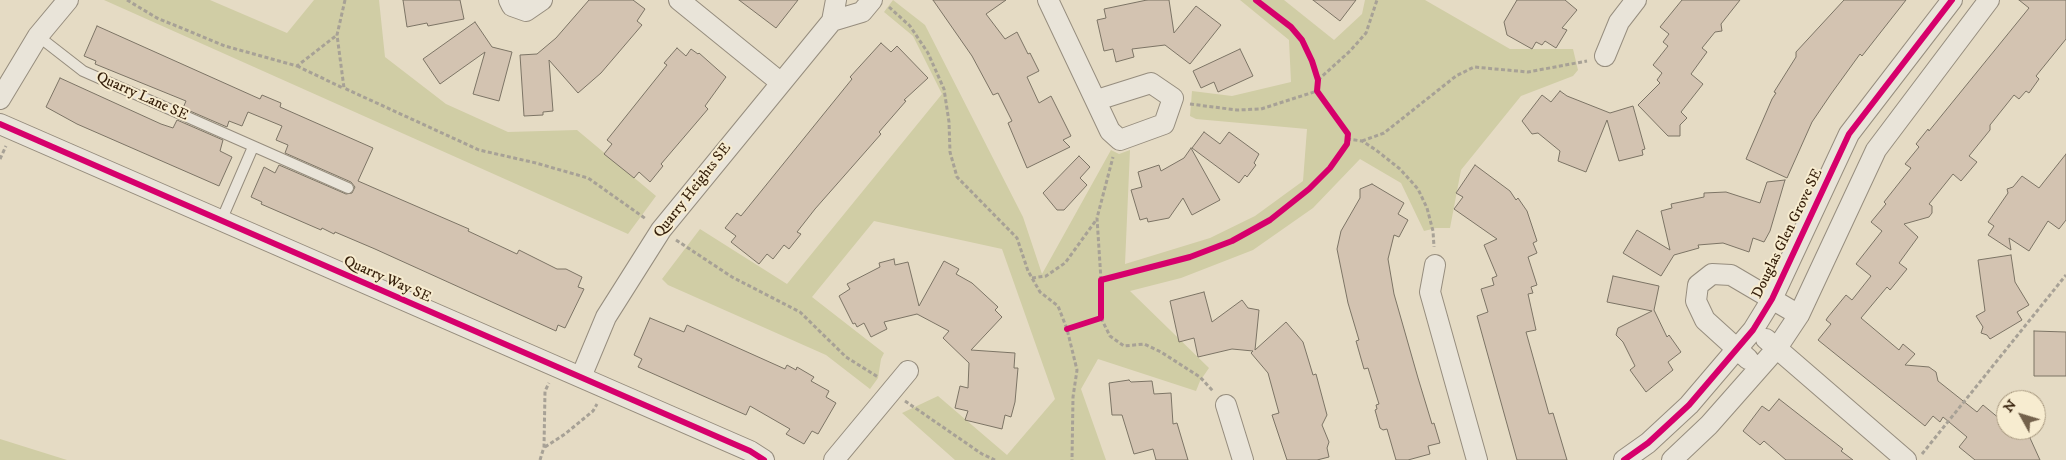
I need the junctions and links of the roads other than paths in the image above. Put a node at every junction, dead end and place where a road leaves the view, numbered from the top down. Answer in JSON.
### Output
{"nodes":[{"id":1,"x":68,"y":0,"type":"edge"},
{"id":2,"x":509,"y":0,"type":"edge"},
{"id":3,"x":542,"y":0,"type":"edge"},
{"id":4,"x":679,"y":0,"type":"edge"},
{"id":5,"x":836,"y":0,"type":"edge"},
{"id":6,"x":1048,"y":0,"type":"edge"},
{"id":7,"x":1636,"y":0,"type":"edge"},
{"id":8,"x":1952,"y":0,"type":"edge"},
{"id":9,"x":1990,"y":0,"type":"edge"},
{"id":10,"x":879,"y":2,"type":"edge"},
{"id":11,"x":832,"y":21,"type":"junction"},
{"id":12,"x":38,"y":36,"type":"junction"},
{"id":13,"x":1917,"y":45,"type":"junction"},
{"id":14,"x":1605,"y":56,"type":"road end"},
{"id":15,"x":1941,"y":63,"type":"junction"},
{"id":16,"x":780,"y":82,"type":"junction"},
{"id":17,"x":0,"y":99,"type":"edge"},
{"id":18,"x":1097,"y":100,"type":"junction"},
{"id":19,"x":0,"y":124,"type":"edge"},
{"id":20,"x":253,"y":147,"type":"junction"},
{"id":21,"x":348,"y":188,"type":"dead end"},
{"id":22,"x":221,"y":220,"type":"junction"},
{"id":23,"x":1435,"y":265,"type":"road end"},
{"id":24,"x":1772,"y":299,"type":"junction"},
{"id":25,"x":1800,"y":315,"type":"junction"},
{"id":26,"x":1753,"y":330,"type":"junction"},
{"id":27,"x":1777,"y":348,"type":"junction"},
{"id":28,"x":1738,"y":350,"type":"junction"},
{"id":29,"x":1759,"y":369,"type":"junction"},
{"id":30,"x":908,"y":371,"type":"dead end"},
{"id":31,"x":581,"y":377,"type":"junction"},
{"id":32,"x":1226,"y":405,"type":"road end"},
{"id":33,"x":764,"y":460,"type":"edge"},
{"id":34,"x":834,"y":460,"type":"edge"},
{"id":35,"x":1243,"y":460,"type":"edge"},
{"id":36,"x":1477,"y":460,"type":"edge"},
{"id":37,"x":1624,"y":460,"type":"edge"},
{"id":38,"x":1672,"y":460,"type":"edge"},
{"id":39,"x":1906,"y":460,"type":"edge"}],
"edges":[{"from":1,"to":12,"type":"street"},
{"from":2,"to":3,"type":"street"},
{"from":4,"to":16,"type":"street"},
{"from":5,"to":11,"type":"street"},
{"from":6,"to":18,"type":"street"},
{"from":7,"to":14,"type":"street"},
{"from":8,"to":13,"type":"street","name":"Douglas Glen Grove SE"},
{"from":9,"to":15,"type":"street"},
{"from":10,"to":11,"type":"street"},
{"from":11,"to":16,"type":"street","name":"Quarry Heights SE"},
{"from":12,"to":17,"type":"street"},
{"from":12,"to":20,"type":"lane","name":"Quarry Lane SE"},
{"from":13,"to":15,"type":"street"},
{"from":13,"to":24,"type":"street","name":"Douglas Glen Grove SE"},
{"from":15,"to":25,"type":"street"},
{"from":16,"to":31,"type":"street","name":"Quarry Heights SE"},
{"from":18,"to":18,"type":"street"},
{"from":19,"to":22,"type":"street","name":"Quarry Way SE"},
{"from":20,"to":21,"type":"lane","name":"Quarry Lane SE"},
{"from":20,"to":22,"type":"lane"},
{"from":22,"to":31,"type":"street","name":"Quarry Way SE"},
{"from":23,"to":36,"type":"street"},
{"from":24,"to":25,"type":"street"},
{"from":24,"to":26,"type":"street","name":"Douglas Glen Grove SE"},
{"from":24,"to":28,"type":"street"},
{"from":25,"to":27,"type":"street"},
{"from":26,"to":27,"type":"street"},
{"from":26,"to":28,"type":"street","name":"Douglas Glen Grove SE"},
{"from":27,"to":29,"type":"street"},
{"from":27,"to":39,"type":"street"},
{"from":28,"to":29,"type":"street"},
{"from":28,"to":37,"type":"street","name":"Douglas Glen Grove SE"},
{"from":29,"to":38,"type":"street"},
{"from":30,"to":34,"type":"street"},
{"from":31,"to":33,"type":"street","name":"Quarry Way SE"},
{"from":32,"to":35,"type":"street"}]}
